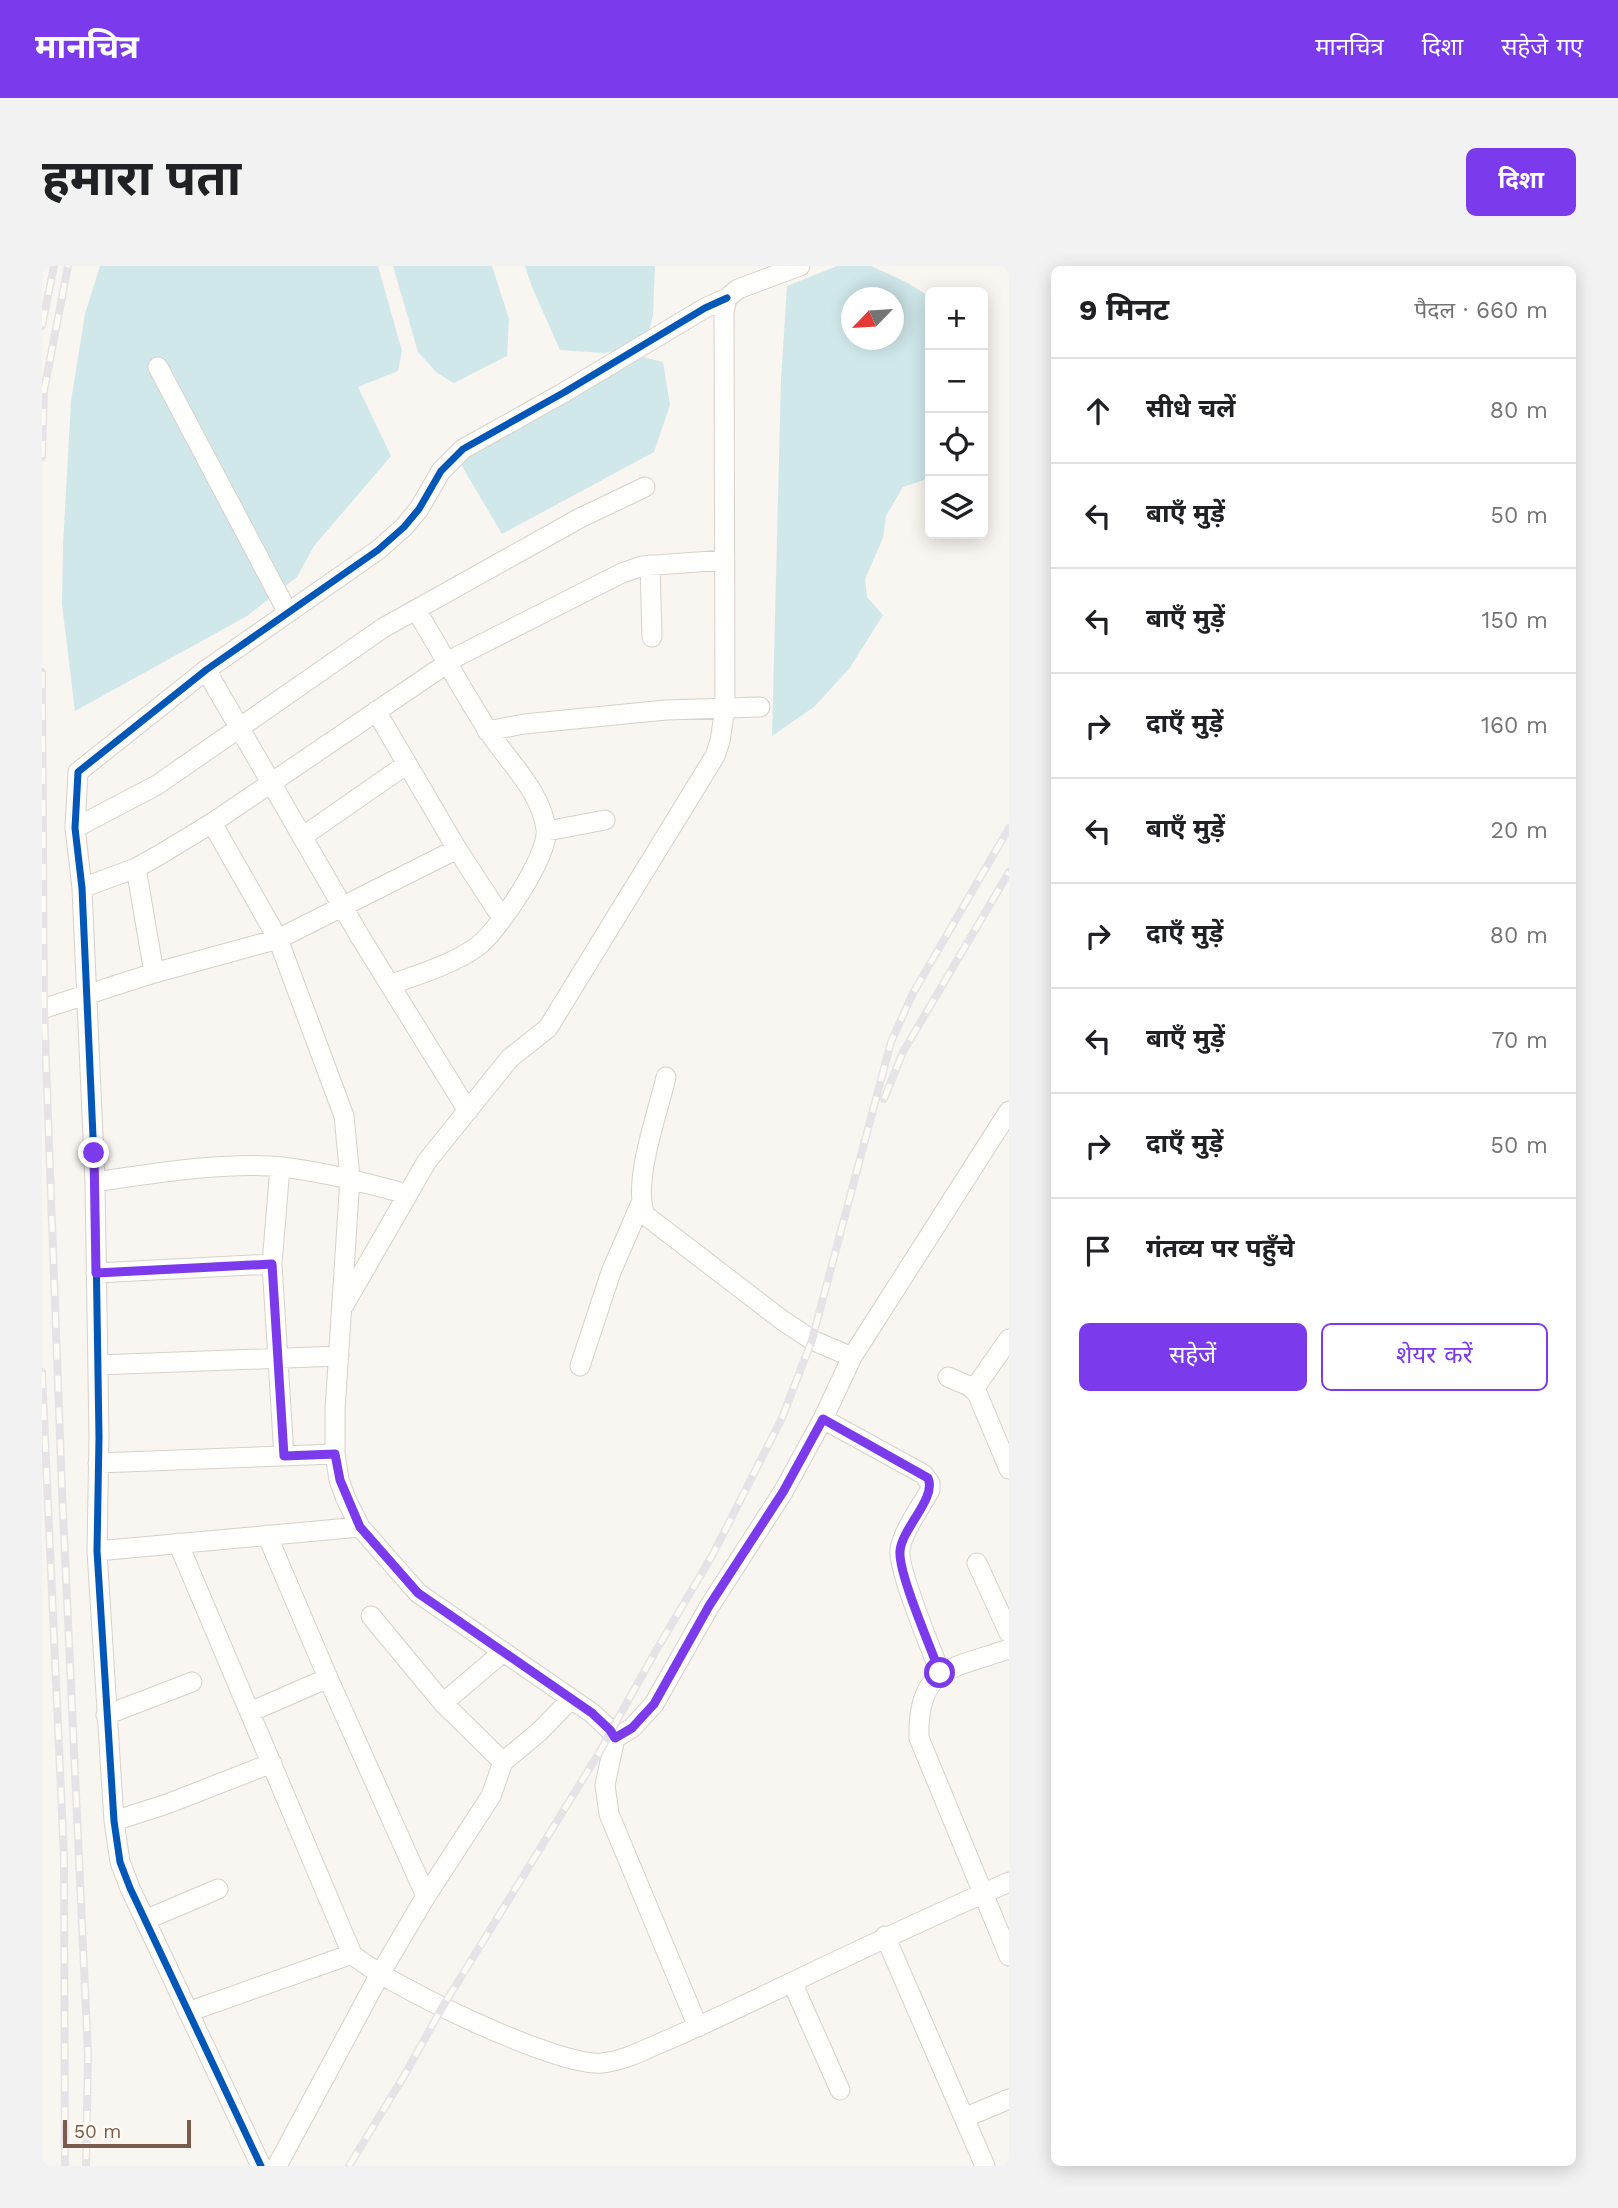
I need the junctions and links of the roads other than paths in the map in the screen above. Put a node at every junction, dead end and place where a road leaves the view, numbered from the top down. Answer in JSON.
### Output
{"nodes":[{"id":1,"x":800,"y":266,"type":"edge"},
{"id":2,"x":727,"y":298,"type":"junction"},
{"id":3,"x":158,"y":367,"type":"dead end"},
{"id":4,"x":645,"y":487,"type":"dead end"},
{"id":5,"x":725,"y":559,"type":"junction"},
{"id":6,"x":650,"y":565,"type":"junction"},
{"id":7,"x":416,"y":610,"type":"junction"},
{"id":8,"x":288,"y":613,"type":"junction"},
{"id":9,"x":652,"y":637,"type":"dead end"},
{"id":10,"x":448,"y":663,"type":"junction"},
{"id":11,"x":206,"y":670,"type":"junction"},
{"id":12,"x":760,"y":707,"type":"dead end"},
{"id":13,"x":725,"y":708,"type":"junction"},
{"id":14,"x":376,"y":711,"type":"junction"},
{"id":15,"x":239,"y":728,"type":"junction"},
{"id":16,"x":487,"y":731,"type":"junction"},
{"id":17,"x":407,"y":764,"type":"junction"},
{"id":18,"x":270,"y":782,"type":"junction"},
{"id":19,"x":605,"y":820,"type":"dead end"},
{"id":20,"x":212,"y":823,"type":"junction"},
{"id":21,"x":75,"y":828,"type":"junction"},
{"id":22,"x":547,"y":831,"type":"junction"},
{"id":23,"x":302,"y":837,"type":"junction"},
{"id":24,"x":457,"y":849,"type":"junction"},
{"id":25,"x":136,"y":868,"type":"junction"},
{"id":26,"x":82,"y":888,"type":"junction"},
{"id":27,"x":343,"y":908,"type":"junction"},
{"id":28,"x":502,"y":918,"type":"junction"},
{"id":29,"x":278,"y":939,"type":"junction"},
{"id":30,"x":154,"y":973,"type":"junction"},
{"id":31,"x":390,"y":985,"type":"junction"},
{"id":32,"x":86,"y":996,"type":"junction"},
{"id":33,"x":42,"y":1009,"type":"edge"},
{"id":34,"x":666,"y":1077,"type":"dead end"},
{"id":35,"x":468,"y":1111,"type":"junction"},
{"id":36,"x":1009,"y":1111,"type":"edge"},
{"id":37,"x":279,"y":1167,"type":"junction"},
{"id":38,"x":350,"y":1178,"type":"junction"},
{"id":39,"x":95,"y":1182,"type":"junction"},
{"id":40,"x":407,"y":1194,"type":"junction"},
{"id":41,"x":641,"y":1203,"type":"junction"},
{"id":42,"x":272,"y":1264,"type":"junction"},
{"id":43,"x":96,"y":1273,"type":"junction"},
{"id":44,"x":342,"y":1309,"type":"junction"},
{"id":45,"x":1009,"y":1339,"type":"edge"},
{"id":46,"x":339,"y":1356,"type":"junction"},
{"id":47,"x":852,"y":1357,"type":"junction"},
{"id":48,"x":279,"y":1359,"type":"junction"},
{"id":49,"x":98,"y":1365,"type":"junction"},
{"id":50,"x":580,"y":1366,"type":"dead end"},
{"id":51,"x":948,"y":1377,"type":"dead end"},
{"id":52,"x":974,"y":1389,"type":"junction"},
{"id":53,"x":823,"y":1419,"type":"junction"},
{"id":54,"x":1001,"y":1430,"type":"edge"},
{"id":55,"x":335,"y":1454,"type":"junction"},
{"id":56,"x":284,"y":1456,"type":"junction"},
{"id":57,"x":98,"y":1463,"type":"junction"},
{"id":58,"x":1009,"y":1469,"type":"edge"},
{"id":59,"x":360,"y":1527,"type":"junction"},
{"id":60,"x":267,"y":1535,"type":"junction"},
{"id":61,"x":178,"y":1543,"type":"junction"},
{"id":62,"x":97,"y":1550,"type":"junction"},
{"id":63,"x":977,"y":1563,"type":"dead end"},
{"id":64,"x":371,"y":1616,"type":"dead end"},
{"id":65,"x":1009,"y":1633,"type":"edge"},
{"id":66,"x":1009,"y":1649,"type":"edge"},
{"id":67,"x":502,"y":1653,"type":"junction"},
{"id":68,"x":940,"y":1673,"type":"junction"},
{"id":69,"x":328,"y":1678,"type":"junction"},
{"id":70,"x":192,"y":1682,"type":"dead end"},
{"id":71,"x":571,"y":1699,"type":"junction"},
{"id":72,"x":443,"y":1703,"type":"junction"},
{"id":73,"x":250,"y":1712,"type":"junction"},
{"id":74,"x":106,"y":1715,"type":"junction"},
{"id":75,"x":615,"y":1738,"type":"junction"},
{"id":76,"x":503,"y":1762,"type":"junction"},
{"id":77,"x":272,"y":1763,"type":"junction"},
{"id":78,"x":114,"y":1821,"type":"junction"},
{"id":79,"x":1009,"y":1882,"type":"edge"},
{"id":80,"x":218,"y":1889,"type":"dead end"},
{"id":81,"x":982,"y":1894,"type":"junction"},
{"id":82,"x":426,"y":1896,"type":"junction"},
{"id":83,"x":145,"y":1920,"type":"junction"},
{"id":84,"x":885,"y":1936,"type":"junction"},
{"id":85,"x":352,"y":1954,"type":"junction"},
{"id":86,"x":1009,"y":1956,"type":"edge"},
{"id":87,"x":380,"y":1974,"type":"junction"},
{"id":88,"x":792,"y":1982,"type":"junction"},
{"id":89,"x":188,"y":2012,"type":"junction"},
{"id":90,"x":698,"y":2027,"type":"junction"},
{"id":91,"x":840,"y":2090,"type":"dead end"},
{"id":92,"x":1009,"y":2099,"type":"edge"},
{"id":93,"x":964,"y":2118,"type":"junction"},
{"id":94,"x":261,"y":2166,"type":"edge"},
{"id":95,"x":277,"y":2166,"type":"edge"},
{"id":96,"x":985,"y":2166,"type":"edge"}],
"edges":[{"from":1,"to":2,"type":"street"},
{"from":2,"to":5,"type":"street"},
{"from":2,"to":8,"type":"street"},
{"from":3,"to":8,"type":"street"},
{"from":4,"to":7,"type":"street"},
{"from":5,"to":6,"type":"street"},
{"from":5,"to":13,"type":"street"},
{"from":6,"to":9,"type":"street"},
{"from":6,"to":10,"type":"street"},
{"from":7,"to":10,"type":"street"},
{"from":7,"to":15,"type":"street"},
{"from":8,"to":11,"type":"street"},
{"from":10,"to":14,"type":"street"},
{"from":10,"to":16,"type":"street"},
{"from":11,"to":15,"type":"street"},
{"from":11,"to":21,"type":"street"},
{"from":12,"to":13,"type":"street"},
{"from":13,"to":16,"type":"street"},
{"from":13,"to":35,"type":"street"},
{"from":14,"to":17,"type":"street"},
{"from":14,"to":18,"type":"street"},
{"from":15,"to":18,"type":"street"},
{"from":15,"to":21,"type":"street"},
{"from":16,"to":22,"type":"street"},
{"from":17,"to":23,"type":"street"},
{"from":17,"to":24,"type":"street"},
{"from":18,"to":20,"type":"street"},
{"from":18,"to":23,"type":"street"},
{"from":19,"to":22,"type":"street"},
{"from":20,"to":25,"type":"street"},
{"from":20,"to":29,"type":"street"},
{"from":21,"to":26,"type":"street"},
{"from":22,"to":28,"type":"street"},
{"from":23,"to":27,"type":"street"},
{"from":24,"to":27,"type":"street"},
{"from":24,"to":28,"type":"street"},
{"from":25,"to":26,"type":"street"},
{"from":25,"to":30,"type":"street"},
{"from":26,"to":32,"type":"street"},
{"from":27,"to":29,"type":"street"},
{"from":27,"to":31,"type":"street"},
{"from":28,"to":31,"type":"street"},
{"from":29,"to":30,"type":"street"},
{"from":29,"to":38,"type":"street"},
{"from":30,"to":32,"type":"street"},
{"from":31,"to":35,"type":"street"},
{"from":32,"to":33,"type":"street"},
{"from":32,"to":39,"type":"street"},
{"from":34,"to":41,"type":"street"},
{"from":35,"to":40,"type":"street"},
{"from":36,"to":47,"type":"street"},
{"from":37,"to":38,"type":"street"},
{"from":37,"to":39,"type":"street"},
{"from":37,"to":42,"type":"street"},
{"from":38,"to":40,"type":"street"},
{"from":38,"to":44,"type":"street"},
{"from":39,"to":43,"type":"street"},
{"from":40,"to":44,"type":"street"},
{"from":41,"to":47,"type":"street"},
{"from":41,"to":50,"type":"street"},
{"from":42,"to":43,"type":"street"},
{"from":42,"to":48,"type":"street"},
{"from":43,"to":49,"type":"street"},
{"from":44,"to":46,"type":"street"},
{"from":45,"to":52,"type":"street"},
{"from":46,"to":48,"type":"street"},
{"from":46,"to":55,"type":"street"},
{"from":47,"to":53,"type":"street"},
{"from":48,"to":49,"type":"street"},
{"from":48,"to":56,"type":"street"},
{"from":49,"to":57,"type":"street"},
{"from":51,"to":52,"type":"street"},
{"from":52,"to":54,"type":"street"},
{"from":53,"to":68,"type":"street"},
{"from":53,"to":75,"type":"street"},
{"from":54,"to":58,"type":"street"},
{"from":55,"to":56,"type":"street"},
{"from":55,"to":59,"type":"street"},
{"from":56,"to":57,"type":"street"},
{"from":57,"to":62,"type":"street"},
{"from":59,"to":60,"type":"street"},
{"from":59,"to":67,"type":"street"},
{"from":60,"to":61,"type":"street"},
{"from":60,"to":69,"type":"street"},
{"from":61,"to":62,"type":"street"},
{"from":61,"to":73,"type":"street"},
{"from":62,"to":74,"type":"street"},
{"from":63,"to":65,"type":"street"},
{"from":64,"to":72,"type":"street"},
{"from":66,"to":68,"type":"street"},
{"from":67,"to":71,"type":"street"},
{"from":67,"to":72,"type":"street"},
{"from":68,"to":81,"type":"street"},
{"from":69,"to":73,"type":"street"},
{"from":69,"to":82,"type":"street"},
{"from":70,"to":74,"type":"street"},
{"from":71,"to":75,"type":"street"},
{"from":71,"to":76,"type":"street"},
{"from":72,"to":76,"type":"street"},
{"from":73,"to":77,"type":"street"},
{"from":74,"to":78,"type":"street"},
{"from":75,"to":90,"type":"street"},
{"from":76,"to":82,"type":"street"},
{"from":77,"to":78,"type":"street"},
{"from":77,"to":85,"type":"street"},
{"from":78,"to":83,"type":"street"},
{"from":79,"to":81,"type":"street"},
{"from":80,"to":83,"type":"street"},
{"from":81,"to":84,"type":"street"},
{"from":81,"to":86,"type":"street"},
{"from":82,"to":87,"type":"street"},
{"from":83,"to":89,"type":"street"},
{"from":84,"to":88,"type":"street"},
{"from":84,"to":93,"type":"street"},
{"from":85,"to":87,"type":"street"},
{"from":85,"to":89,"type":"street"},
{"from":87,"to":90,"type":"street"},
{"from":87,"to":95,"type":"street"},
{"from":88,"to":90,"type":"street"},
{"from":88,"to":91,"type":"street"},
{"from":89,"to":94,"type":"street"},
{"from":92,"to":93,"type":"street"},
{"from":93,"to":96,"type":"street"}]}
